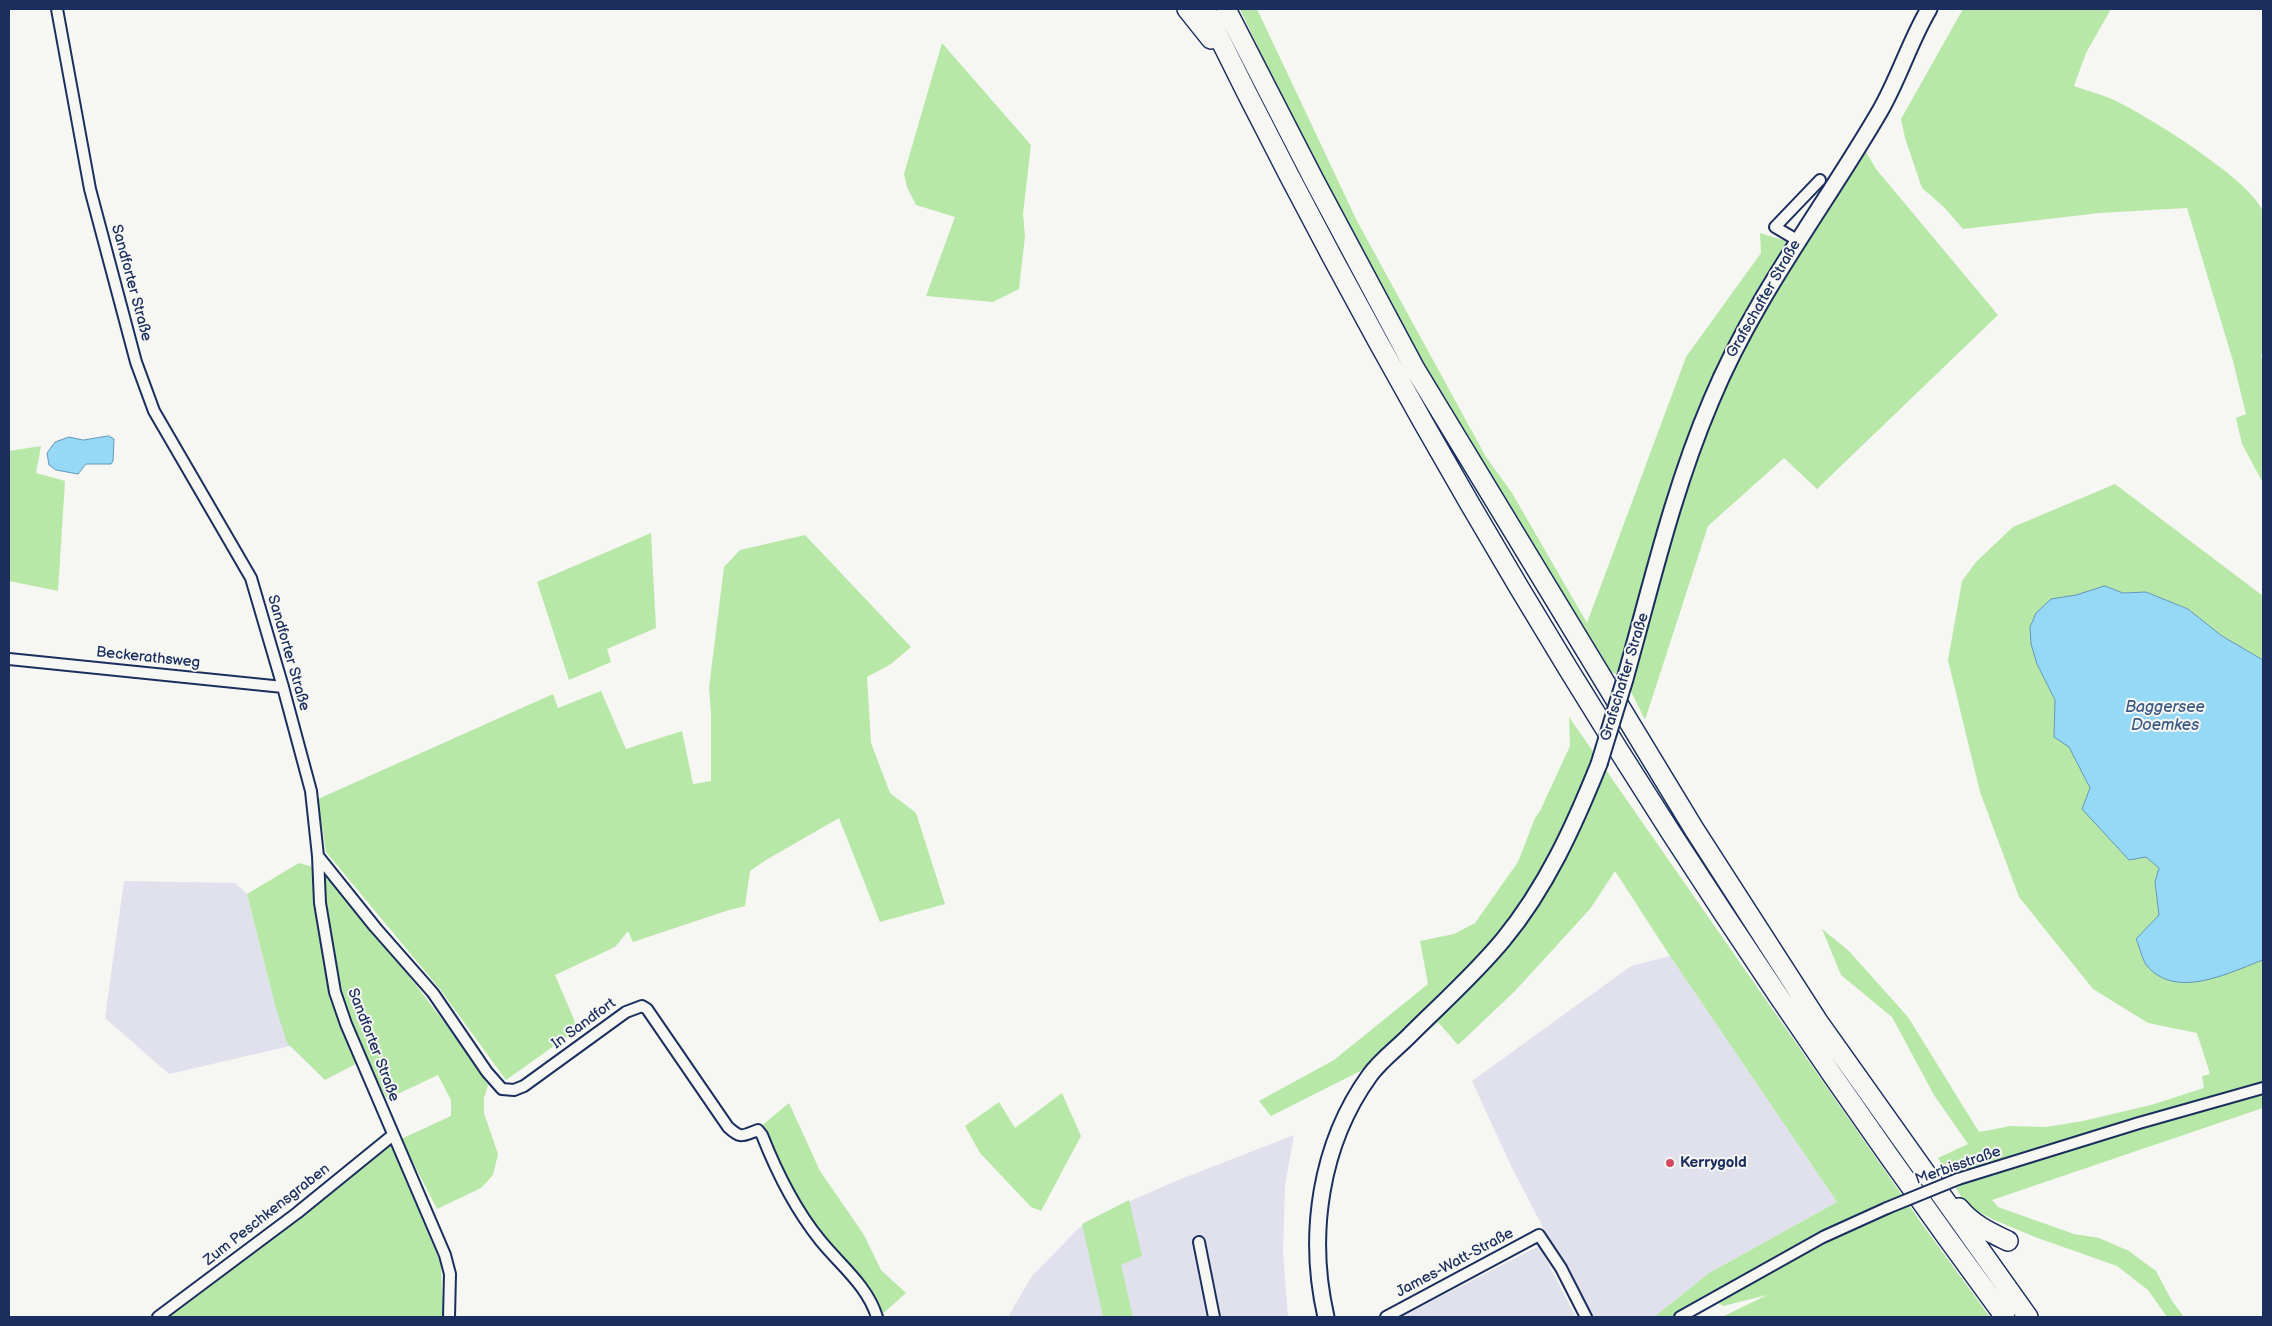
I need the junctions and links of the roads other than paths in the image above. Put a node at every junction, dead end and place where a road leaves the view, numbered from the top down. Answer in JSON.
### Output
{"nodes":[{"id":1,"x":57,"y":9,"type":"edge"},
{"id":2,"x":1187,"y":9,"type":"edge"},
{"id":3,"x":1206,"y":9,"type":"edge"},
{"id":4,"x":1226,"y":9,"type":"edge"},
{"id":5,"x":1928,"y":10,"type":"edge"},
{"id":6,"x":1234,"y":68,"type":"junction"},
{"id":7,"x":1820,"y":180,"type":"dead end"},
{"id":8,"x":1797,"y":240,"type":"junction"},
{"id":9,"x":9,"y":659,"type":"edge"},
{"id":10,"x":283,"y":688,"type":"junction"},
{"id":11,"x":318,"y":856,"type":"junction"},
{"id":12,"x":2263,"y":1088,"type":"edge"},
{"id":13,"x":393,"y":1135,"type":"junction"},
{"id":14,"x":1902,"y":1140,"type":"junction"},
{"id":15,"x":2008,"y":1241,"type":"dead end"},
{"id":16,"x":1199,"y":1242,"type":"dead end"},
{"id":17,"x":1687,"y":1316,"type":"edge"},
{"id":18,"x":158,"y":1317,"type":"edge"},
{"id":19,"x":449,"y":1317,"type":"edge"},
{"id":20,"x":877,"y":1317,"type":"edge"},
{"id":21,"x":1214,"y":1317,"type":"edge"},
{"id":22,"x":1326,"y":1317,"type":"edge"},
{"id":23,"x":1386,"y":1317,"type":"edge"},
{"id":24,"x":1586,"y":1317,"type":"edge"},
{"id":25,"x":2005,"y":1317,"type":"edge"},
{"id":26,"x":2028,"y":1317,"type":"edge"}],
"edges":[{"from":1,"to":10,"type":"street","name":"Sandforter Straße"},
{"from":2,"to":6,"type":"highway"},
{"from":3,"to":6,"type":"highway"},
{"from":4,"to":14,"type":"highway"},
{"from":5,"to":8,"type":"street","name":"Grafschafter Straße"},
{"from":6,"to":25,"type":"highway"},
{"from":7,"to":8,"type":"street","name":"Grafschafter Straße"},
{"from":8,"to":22,"type":"street","name":"Grafschafter Straße","bridge":true},
{"from":9,"to":10,"type":"street","name":"Beckerathsweg"},
{"from":10,"to":11,"type":"street","name":"Sandforter Straße"},
{"from":11,"to":13,"type":"street","name":"Sandforter Straße"},
{"from":11,"to":20,"type":"street","name":"In Sandfort"},
{"from":12,"to":17,"type":"street","name":"Merbisstraße","bridge":true},
{"from":13,"to":18,"type":"street","name":"Zum Peschkensgraben"},
{"from":13,"to":19,"type":"street","name":"Sandforter Straße"},
{"from":14,"to":15,"type":"highway"},
{"from":14,"to":26,"type":"highway"},
{"from":16,"to":21,"type":"street"},
{"from":23,"to":24,"type":"street","name":"James-Watt-Straße"}]}
